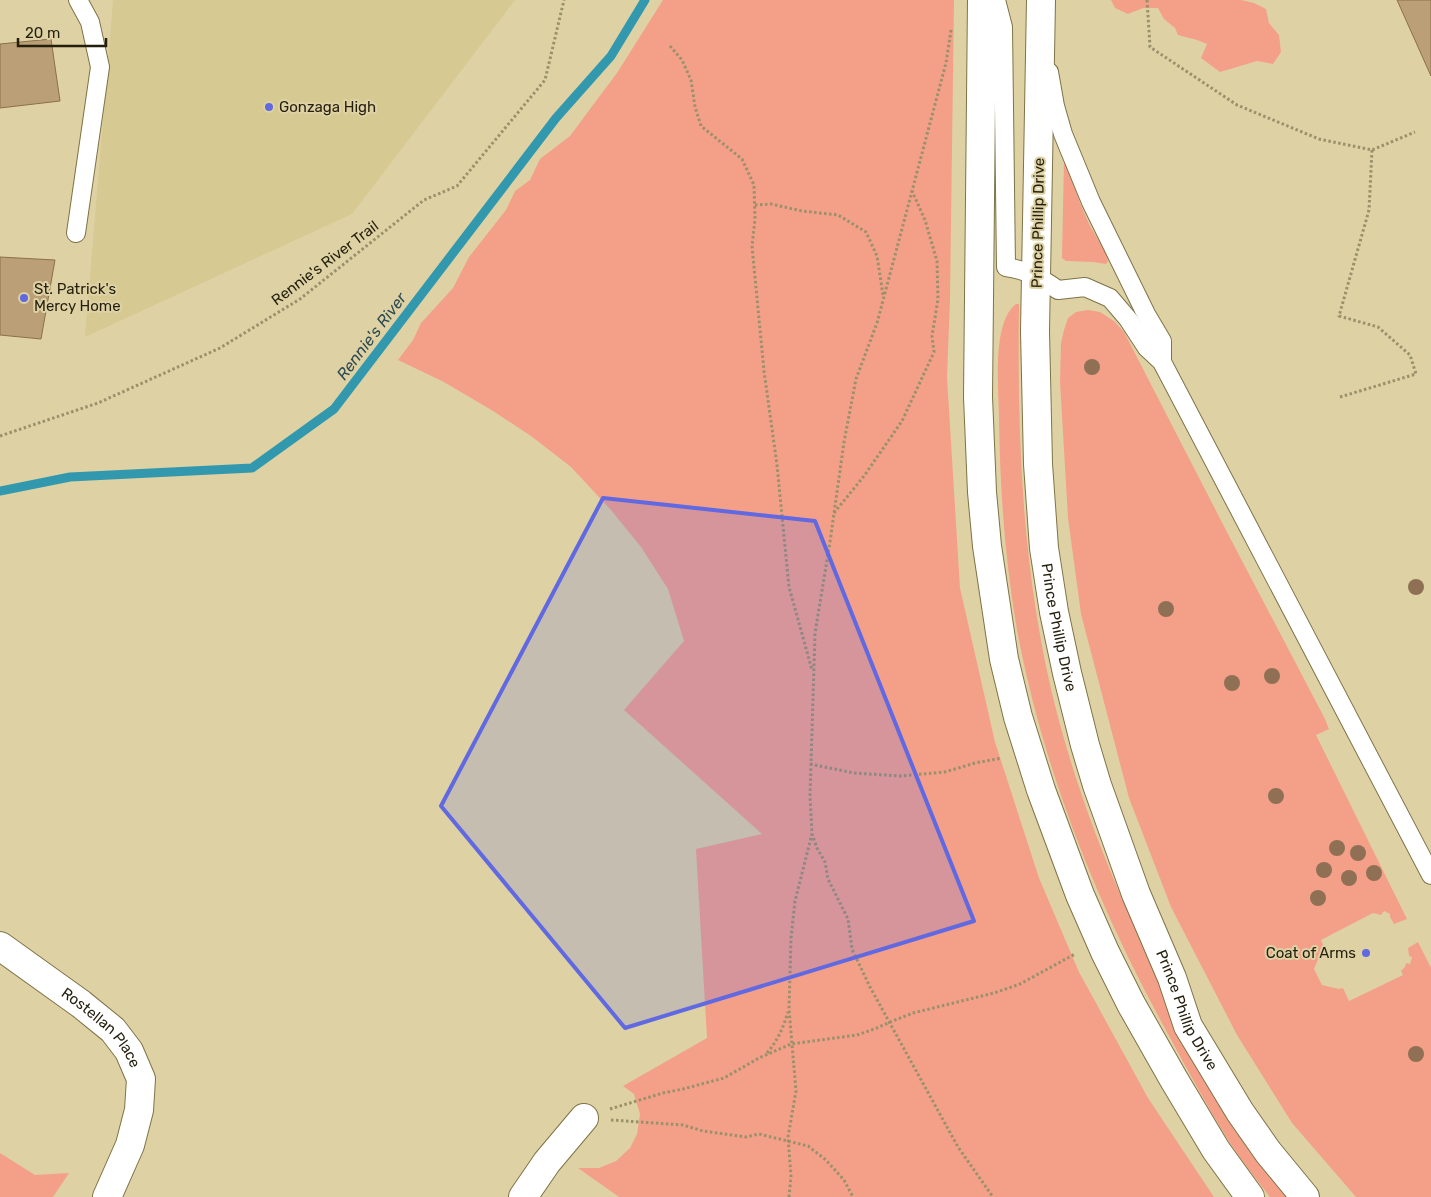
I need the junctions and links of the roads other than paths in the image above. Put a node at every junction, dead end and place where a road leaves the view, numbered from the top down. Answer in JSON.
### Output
{"nodes":[{"id":1,"x":78,"y":0,"type":"edge"},
{"id":2,"x":982,"y":0,"type":"edge"},
{"id":3,"x":996,"y":0,"type":"edge"},
{"id":4,"x":1041,"y":0,"type":"edge"},
{"id":5,"x":1040,"y":45,"type":"junction"},
{"id":6,"x":76,"y":233,"type":"dead end"},
{"id":7,"x":1037,"y":275,"type":"junction"},
{"id":8,"x":1162,"y":362,"type":"junction"},
{"id":9,"x":1431,"y":875,"type":"edge"},
{"id":10,"x":0,"y":946,"type":"edge"},
{"id":11,"x":584,"y":1118,"type":"road end"},
{"id":12,"x":107,"y":1197,"type":"edge"},
{"id":13,"x":523,"y":1197,"type":"edge"},
{"id":14,"x":1250,"y":1197,"type":"edge"},
{"id":15,"x":1305,"y":1197,"type":"edge"}],
"edges":[{"from":1,"to":6,"type":"lane"},
{"from":2,"to":14,"type":"main road"},
{"from":3,"to":7,"type":"lane"},
{"from":4,"to":5,"type":"main road","name":"Prince Phillip Drive"},
{"from":5,"to":7,"type":"main road","name":"Prince Phillip Drive"},
{"from":5,"to":8,"type":"lane"},
{"from":7,"to":8,"type":"lane"},
{"from":7,"to":15,"type":"main road","name":"Prince Phillip Drive"},
{"from":8,"to":9,"type":"lane"},
{"from":10,"to":12,"type":"main road","name":"Rostellan Place"},
{"from":11,"to":13,"type":"main road"}]}
